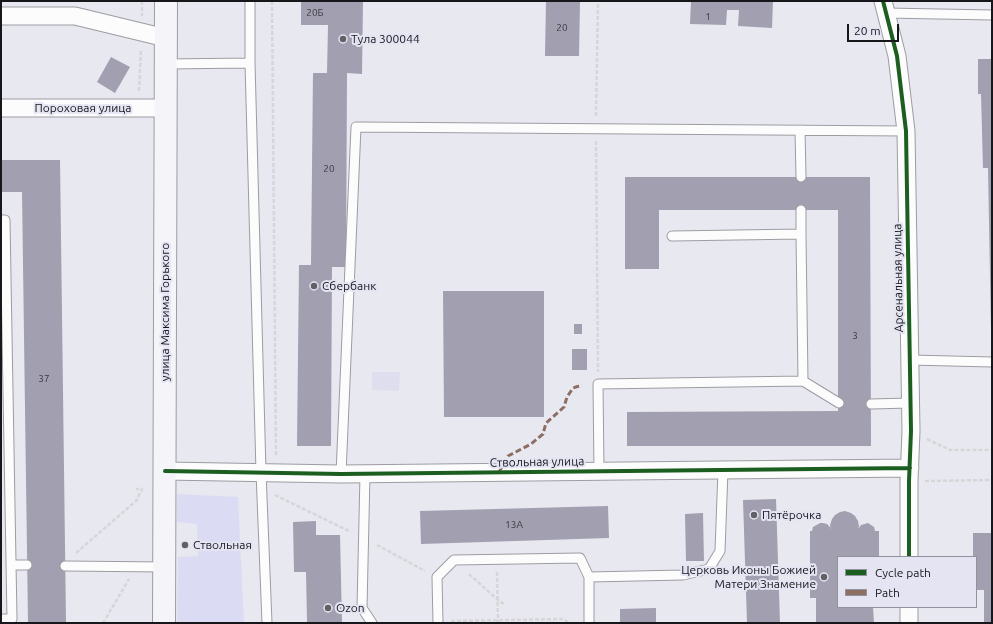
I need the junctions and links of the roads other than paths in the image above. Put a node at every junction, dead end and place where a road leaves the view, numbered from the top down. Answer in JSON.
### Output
{"nodes":[{"id":1,"x":166,"y":1,"type":"edge"},
{"id":2,"x":250,"y":1,"type":"edge"},
{"id":3,"x":884,"y":7,"type":"edge"},
{"id":4,"x":992,"y":15,"type":"edge"},
{"id":5,"x":1,"y":16,"type":"edge"},
{"id":6,"x":166,"y":38,"type":"junction"},
{"id":7,"x":250,"y":63,"type":"junction"},
{"id":8,"x":166,"y":64,"type":"junction"},
{"id":9,"x":1,"y":108,"type":"edge"},
{"id":10,"x":165,"y":108,"type":"junction"},
{"id":11,"x":800,"y":130,"type":"junction"},
{"id":12,"x":906,"y":131,"type":"junction"},
{"id":13,"x":801,"y":177,"type":"dead end"},
{"id":14,"x":801,"y":210,"type":"dead end"},
{"id":15,"x":1,"y":220,"type":"edge"},
{"id":16,"x":801,"y":234,"type":"junction"},
{"id":17,"x":672,"y":236,"type":"dead end"},
{"id":18,"x":910,"y":360,"type":"junction"},
{"id":19,"x":992,"y":362,"type":"edge"},
{"id":20,"x":803,"y":381,"type":"junction"},
{"id":21,"x":839,"y":403,"type":"dead end"},
{"id":22,"x":910,"y":403,"type":"junction"},
{"id":23,"x":871,"y":404,"type":"dead end"},
{"id":24,"x":723,"y":470,"type":"junction"},
{"id":25,"x":165,"y":471,"type":"junction"},
{"id":26,"x":599,"y":471,"type":"junction"},
{"id":27,"x":269,"y":472,"type":"junction"},
{"id":28,"x":341,"y":474,"type":"junction"},
{"id":29,"x":365,"y":474,"type":"junction"},
{"id":30,"x":909,"y":474,"type":"junction"},
{"id":31,"x":909,"y":556,"type":"edge"},
{"id":32,"x":27,"y":565,"type":"dead end"},
{"id":33,"x":11,"y":566,"type":"junction"},
{"id":34,"x":65,"y":566,"type":"road end"},
{"id":35,"x":164,"y":567,"type":"junction"},
{"id":36,"x":589,"y":577,"type":"junction"},
{"id":37,"x":909,"y":608,"type":"edge"},
{"id":38,"x":1,"y":619,"type":"edge"},
{"id":39,"x":438,"y":622,"type":"edge"},
{"id":40,"x":164,"y":623,"type":"edge"},
{"id":41,"x":267,"y":623,"type":"edge"},
{"id":42,"x":372,"y":623,"type":"edge"},
{"id":43,"x":589,"y":623,"type":"edge"},
{"id":44,"x":909,"y":623,"type":"edge"}],
"edges":[{"from":1,"to":6,"type":"main road","name":"улица Максима Горького"},
{"from":2,"to":7,"type":"lane"},
{"from":3,"to":4,"type":"lane"},
{"from":3,"to":12,"type":"street","name":"Арсенальная улица"},
{"from":5,"to":6,"type":"street"},
{"from":6,"to":8,"type":"main road","name":"улица Максима Горького"},
{"from":7,"to":8,"type":"lane"},
{"from":7,"to":27,"type":"lane"},
{"from":8,"to":10,"type":"main road","name":"улица Максима Горького"},
{"from":9,"to":10,"type":"street","name":"Пороховая улица"},
{"from":10,"to":25,"type":"main road","name":"улица Максима Горького"},
{"from":11,"to":12,"type":"lane"},
{"from":11,"to":13,"type":"lane"},
{"from":11,"to":28,"type":"lane"},
{"from":12,"to":18,"type":"street","name":"Арсенальная улица"},
{"from":14,"to":16,"type":"lane"},
{"from":15,"to":33,"type":"lane"},
{"from":16,"to":17,"type":"lane"},
{"from":16,"to":20,"type":"lane"},
{"from":18,"to":19,"type":"lane"},
{"from":18,"to":22,"type":"street","name":"Арсенальная улица"},
{"from":20,"to":21,"type":"lane"},
{"from":20,"to":26,"type":"lane"},
{"from":22,"to":23,"type":"lane"},
{"from":22,"to":30,"type":"street","name":"Арсенальная улица"},
{"from":24,"to":26,"type":"street","name":"Ствольная улица"},
{"from":24,"to":30,"type":"street","name":"Ствольная улица"},
{"from":24,"to":36,"type":"lane"},
{"from":25,"to":27,"type":"street","name":"Ствольная улица"},
{"from":25,"to":35,"type":"main road","name":"улица Максима Горького"},
{"from":26,"to":29,"type":"street","name":"Ствольная улица"},
{"from":27,"to":28,"type":"street","name":"Ствольная улица"},
{"from":27,"to":41,"type":"lane"},
{"from":28,"to":29,"type":"street","name":"Ствольная улица"},
{"from":29,"to":42,"type":"lane"},
{"from":30,"to":31,"type":"street","name":"Арсенальная улица"},
{"from":32,"to":33,"type":"lane"},
{"from":33,"to":38,"type":"lane"},
{"from":34,"to":35,"type":"lane"},
{"from":35,"to":40,"type":"main road","name":"улица Максима Горького"},
{"from":36,"to":39,"type":"lane"},
{"from":36,"to":43,"type":"lane"},
{"from":37,"to":44,"type":"street"}]}
